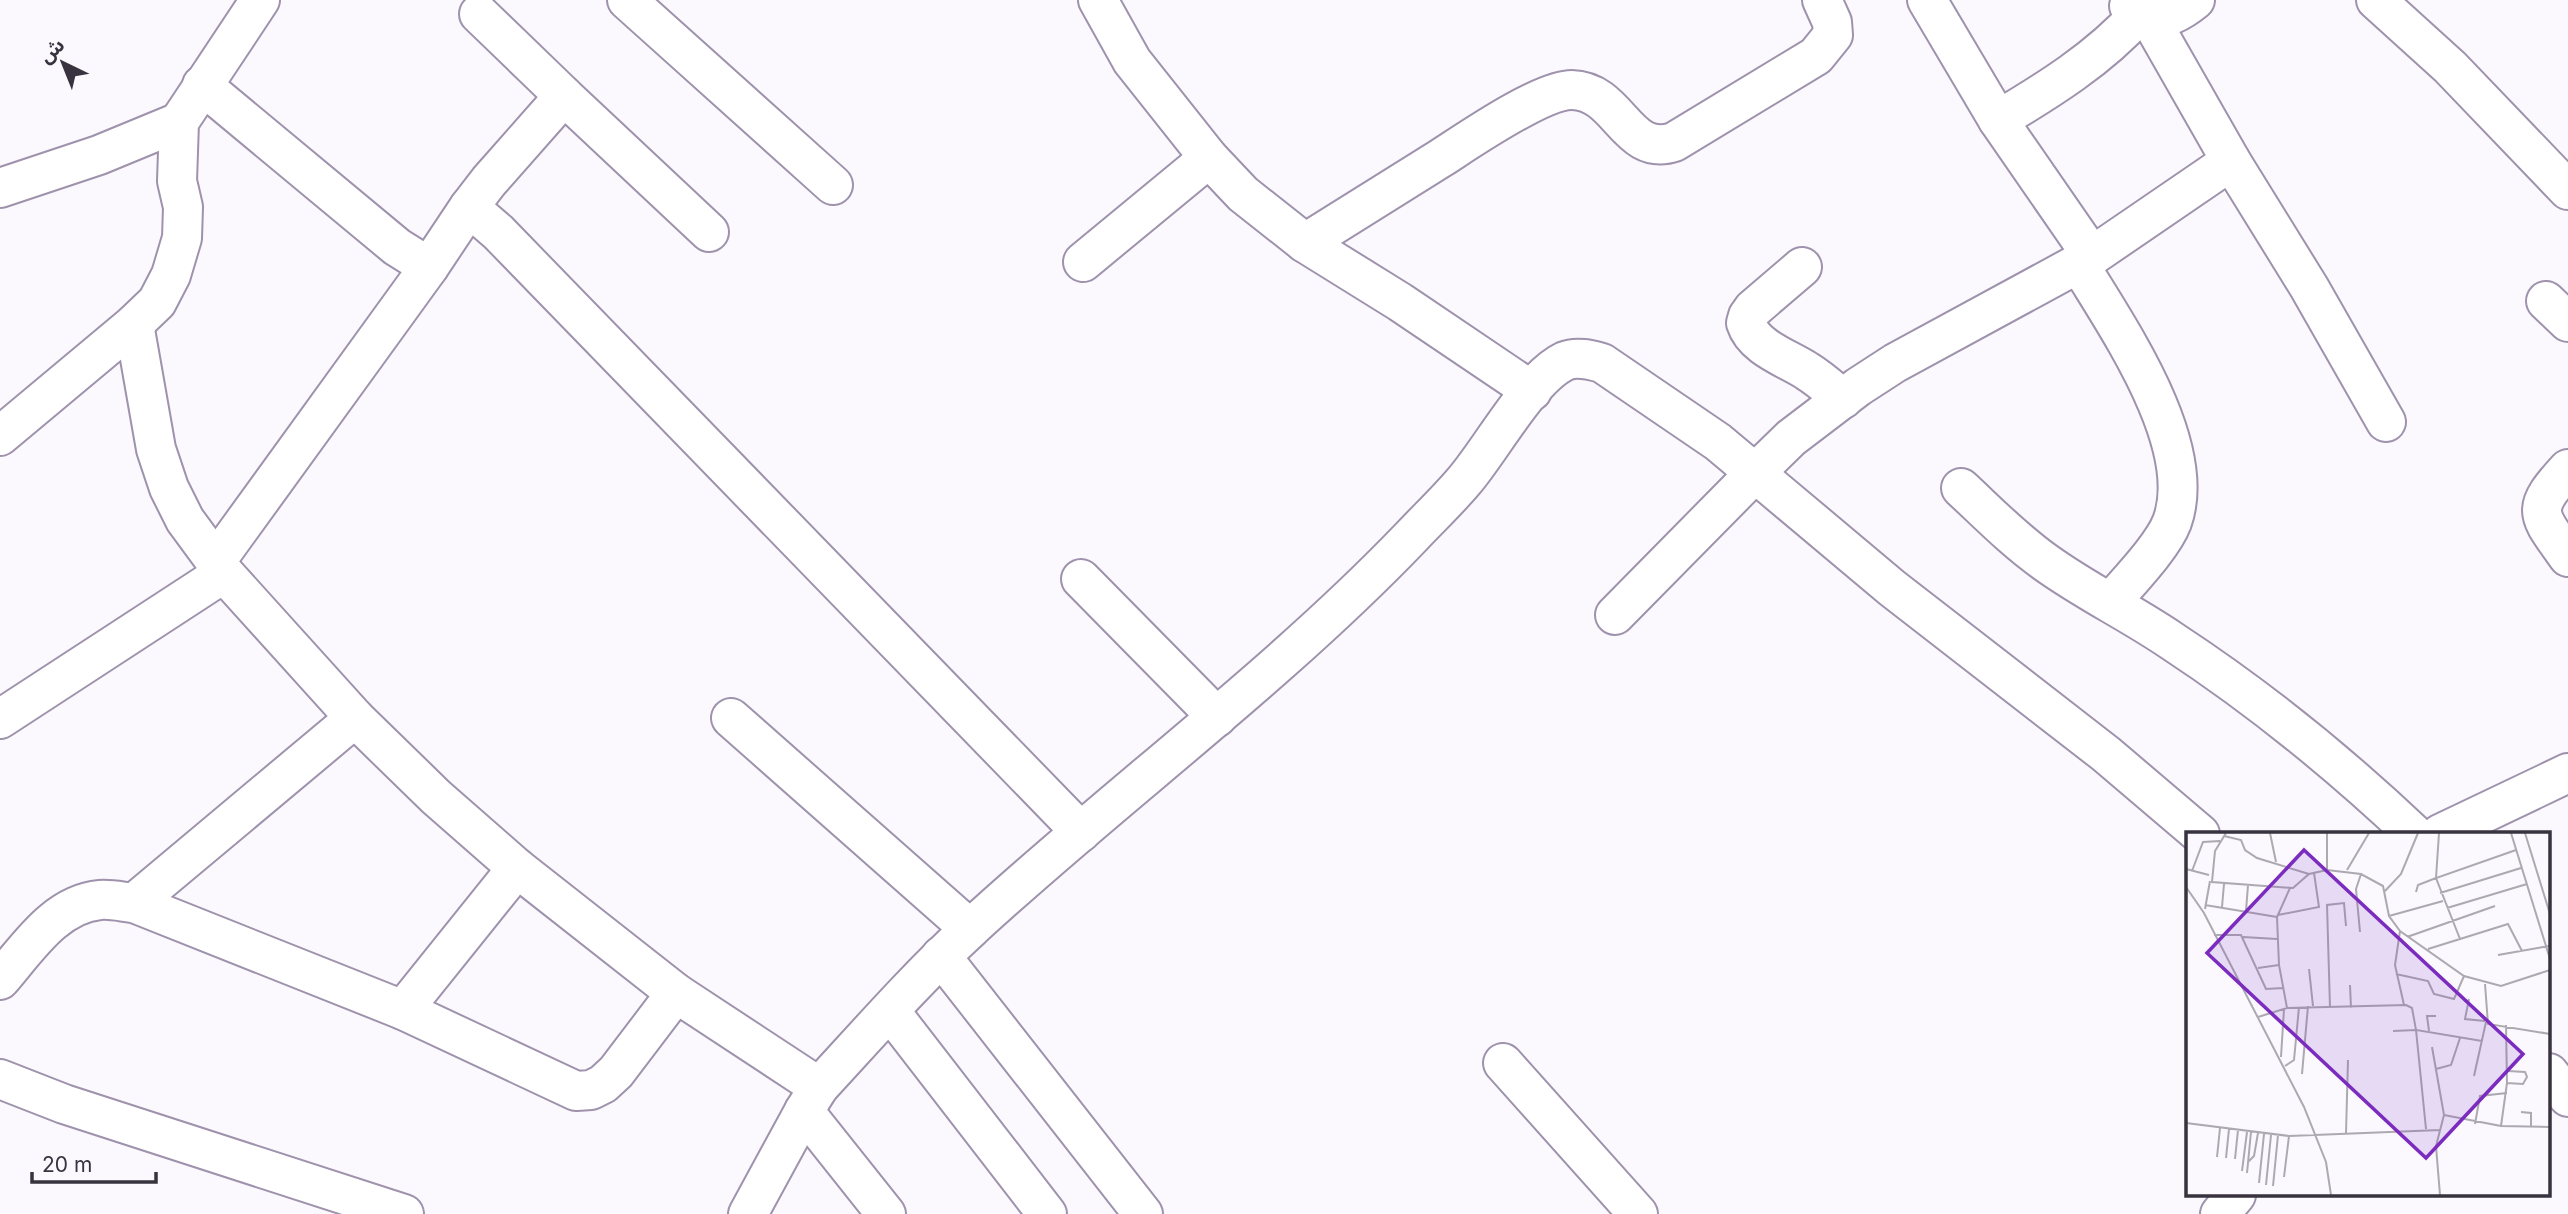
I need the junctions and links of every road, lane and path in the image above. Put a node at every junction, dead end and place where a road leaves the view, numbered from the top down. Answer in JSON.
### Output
{"nodes":[{"id":1,"x":260,"y":0,"type":"edge"},
{"id":2,"x":626,"y":0,"type":"edge"},
{"id":3,"x":1098,"y":0,"type":"edge"},
{"id":4,"x":1822,"y":0,"type":"edge"},
{"id":5,"x":1927,"y":0,"type":"edge"},
{"id":6,"x":2195,"y":0,"type":"edge"},
{"id":7,"x":2376,"y":0,"type":"edge"},
{"id":8,"x":2137,"y":11,"type":"edge"},
{"id":9,"x":479,"y":14,"type":"dead end"},
{"id":10,"x":202,"y":85,"type":"junction"},
{"id":11,"x":564,"y":96,"type":"junction"},
{"id":12,"x":1998,"y":120,"type":"junction"},
{"id":13,"x":179,"y":122,"type":"junction"},
{"id":14,"x":1209,"y":158,"type":"junction"},
{"id":15,"x":2231,"y":160,"type":"junction"},
{"id":16,"x":833,"y":185,"type":"dead end"},
{"id":17,"x":0,"y":188,"type":"edge"},
{"id":18,"x":2568,"y":190,"type":"edge"},
{"id":19,"x":469,"y":208,"type":"junction"},
{"id":20,"x":709,"y":232,"type":"dead end"},
{"id":21,"x":1306,"y":243,"type":"junction"},
{"id":22,"x":2085,"y":260,"type":"junction"},
{"id":23,"x":1083,"y":262,"type":"dead end"},
{"id":24,"x":429,"y":267,"type":"junction"},
{"id":25,"x":1802,"y":267,"type":"dead end"},
{"id":26,"x":134,"y":324,"type":"junction"},
{"id":27,"x":1532,"y":391,"type":"junction"},
{"id":28,"x":1843,"y":399,"type":"junction"},
{"id":29,"x":2386,"y":422,"type":"dead end"},
{"id":30,"x":0,"y":436,"type":"edge"},
{"id":31,"x":2568,"y":470,"type":"edge"},
{"id":32,"x":1755,"y":473,"type":"junction"},
{"id":33,"x":1961,"y":488,"type":"dead end"},
{"id":34,"x":2568,"y":557,"type":"edge"},
{"id":35,"x":220,"y":567,"type":"junction"},
{"id":36,"x":1082,"y":579,"type":"dead end"},
{"id":37,"x":2112,"y":602,"type":"junction"},
{"id":38,"x":1615,"y":615,"type":"dead end"},
{"id":39,"x":1217,"y":717,"type":"junction"},
{"id":40,"x":355,"y":718,"type":"junction"},
{"id":41,"x":731,"y":718,"type":"dead end"},
{"id":42,"x":0,"y":719,"type":"edge"},
{"id":43,"x":2568,"y":773,"type":"edge"},
{"id":44,"x":1081,"y":832,"type":"junction"},
{"id":45,"x":2198,"y":832,"type":"edge"},
{"id":46,"x":2412,"y":832,"type":"edge"},
{"id":47,"x":2444,"y":832,"type":"edge"},
{"id":48,"x":517,"y":868,"type":"junction"},
{"id":49,"x":134,"y":903,"type":"junction"},
{"id":50,"x":970,"y":929,"type":"junction"},
{"id":51,"x":941,"y":956,"type":"junction"},
{"id":52,"x":0,"y":980,"type":"edge"},
{"id":53,"x":676,"y":993,"type":"junction"},
{"id":54,"x":403,"y":1010,"type":"junction"},
{"id":55,"x":890,"y":1011,"type":"junction"},
{"id":56,"x":1503,"y":1063,"type":"dead end"},
{"id":57,"x":2550,"y":1074,"type":"edge"},
{"id":58,"x":0,"y":1079,"type":"edge"},
{"id":59,"x":2568,"y":1097,"type":"edge"},
{"id":60,"x":811,"y":1099,"type":"junction"},
{"id":61,"x":2235,"y":1196,"type":"edge"},
{"id":62,"x":404,"y":1214,"type":"edge"},
{"id":63,"x":748,"y":1214,"type":"edge"},
{"id":64,"x":886,"y":1214,"type":"edge"},
{"id":65,"x":1047,"y":1214,"type":"edge"},
{"id":66,"x":1143,"y":1214,"type":"edge"},
{"id":67,"x":1638,"y":1214,"type":"edge"},
{"id":68,"x":2220,"y":1214,"type":"edge"}],
"edges":[{"from":1,"to":10,"type":"street"},
{"from":2,"to":16,"type":"street"},
{"from":3,"to":14,"type":"street"},
{"from":4,"to":21,"type":"street"},
{"from":5,"to":12,"type":"street"},
{"from":6,"to":8,"type":"street"},
{"from":7,"to":18,"type":"street"},
{"from":8,"to":12,"type":"street"},
{"from":8,"to":15,"type":"street"},
{"from":9,"to":11,"type":"street"},
{"from":10,"to":13,"type":"street"},
{"from":10,"to":24,"type":"street"},
{"from":11,"to":19,"type":"street"},
{"from":11,"to":20,"type":"street"},
{"from":12,"to":22,"type":"street"},
{"from":13,"to":17,"type":"street"},
{"from":13,"to":26,"type":"street"},
{"from":14,"to":21,"type":"street"},
{"from":14,"to":23,"type":"street"},
{"from":15,"to":22,"type":"street"},
{"from":15,"to":29,"type":"street"},
{"from":19,"to":24,"type":"street"},
{"from":19,"to":44,"type":"street"},
{"from":21,"to":27,"type":"street"},
{"from":22,"to":28,"type":"street"},
{"from":22,"to":37,"type":"street"},
{"from":24,"to":35,"type":"street"},
{"from":25,"to":28,"type":"street"},
{"from":26,"to":30,"type":"street"},
{"from":26,"to":35,"type":"street"},
{"from":27,"to":32,"type":"street"},
{"from":27,"to":39,"type":"street"},
{"from":28,"to":32,"type":"street"},
{"from":31,"to":34,"type":"street"},
{"from":32,"to":38,"type":"street"},
{"from":32,"to":45,"type":"street"},
{"from":33,"to":37,"type":"street"},
{"from":35,"to":40,"type":"street"},
{"from":35,"to":42,"type":"street"},
{"from":36,"to":39,"type":"street"},
{"from":37,"to":46,"type":"street"},
{"from":39,"to":44,"type":"street"},
{"from":40,"to":48,"type":"street"},
{"from":40,"to":49,"type":"street"},
{"from":41,"to":50,"type":"street"},
{"from":43,"to":47,"type":"street"},
{"from":44,"to":50,"type":"street"},
{"from":48,"to":53,"type":"street"},
{"from":48,"to":54,"type":"street"},
{"from":49,"to":52,"type":"street"},
{"from":49,"to":54,"type":"street"},
{"from":50,"to":51,"type":"street"},
{"from":51,"to":55,"type":"street"},
{"from":51,"to":66,"type":"street"},
{"from":53,"to":54,"type":"street"},
{"from":53,"to":60,"type":"street"},
{"from":55,"to":60,"type":"street"},
{"from":55,"to":65,"type":"street"},
{"from":56,"to":67,"type":"street"},
{"from":57,"to":59,"type":"street"},
{"from":58,"to":62,"type":"street"},
{"from":60,"to":63,"type":"street"},
{"from":60,"to":64,"type":"street"},
{"from":61,"to":68,"type":"street"}]}
